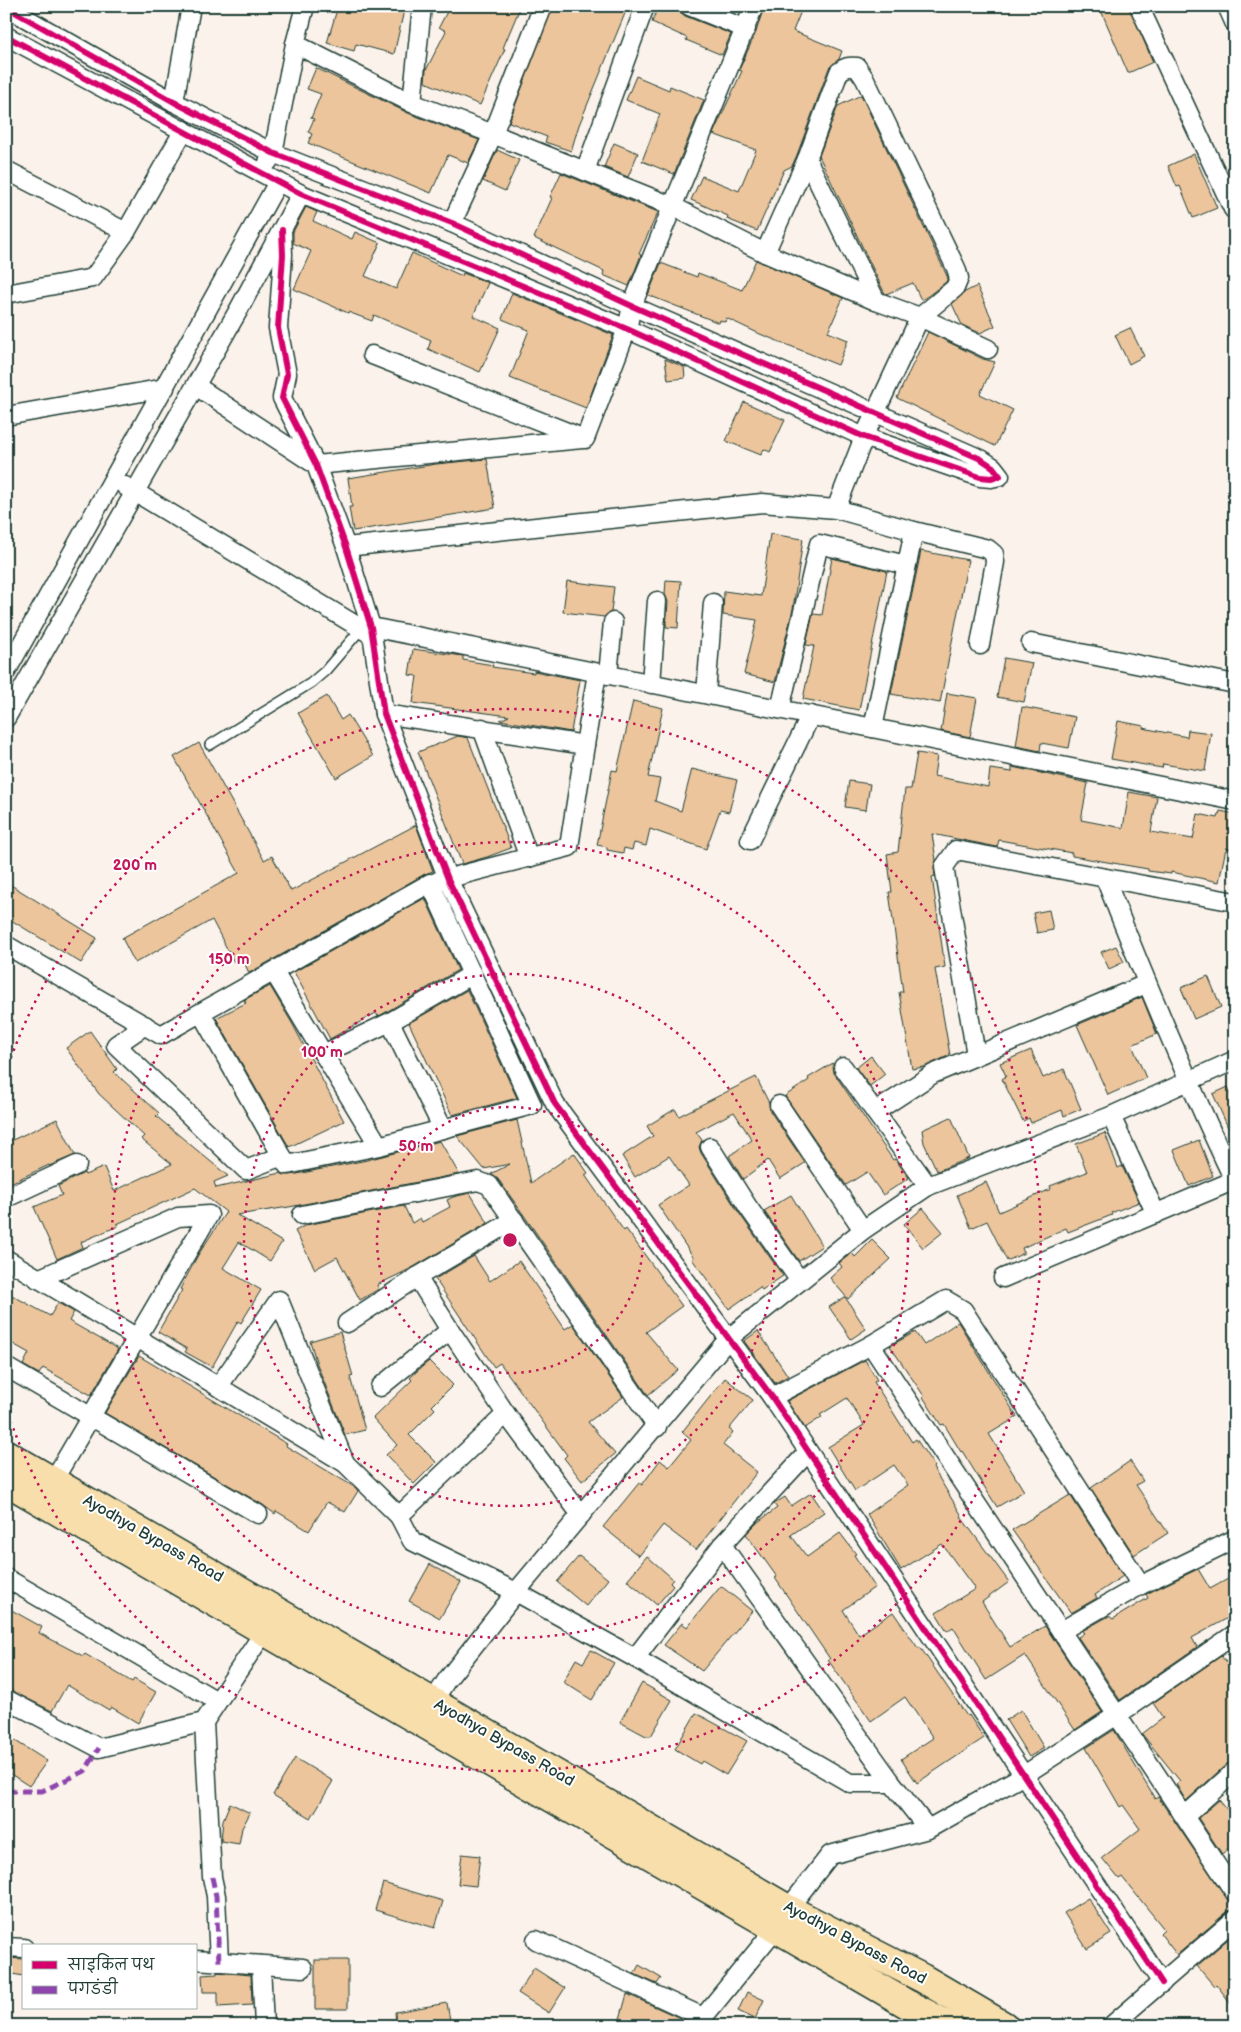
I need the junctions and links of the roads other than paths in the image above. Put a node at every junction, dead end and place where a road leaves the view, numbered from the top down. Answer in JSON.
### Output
{"nodes":[{"id":1,"x":191,"y":6,"type":"edge"},
{"id":2,"x":305,"y":6,"type":"edge"},
{"id":3,"x":543,"y":6,"type":"edge"},
{"id":4,"x":645,"y":6,"type":"edge"},
{"id":5,"x":689,"y":6,"type":"edge"},
{"id":6,"x":754,"y":6,"type":"edge"},
{"id":7,"x":1139,"y":6,"type":"edge"},
{"id":8,"x":1227,"y":6,"type":"edge"},
{"id":9,"x":6,"y":7,"type":"edge"},
{"id":10,"x":423,"y":7,"type":"edge"},
{"id":11,"x":1235,"y":24,"type":"edge"},
{"id":12,"x":746,"y":29,"type":"junction"},
{"id":13,"x":6,"y":36,"type":"edge"},
{"id":14,"x":294,"y":44,"type":"junction"},
{"id":15,"x":174,"y":102,"type":"junction"},
{"id":16,"x":412,"y":103,"type":"junction"},
{"id":17,"x":184,"y":130,"type":"junction"},
{"id":18,"x":493,"y":134,"type":"junction"},
{"id":19,"x":273,"y":153,"type":"junction"},
{"id":20,"x":807,"y":160,"type":"junction"},
{"id":21,"x":6,"y":170,"type":"edge"},
{"id":22,"x":585,"y":171,"type":"junction"},
{"id":23,"x":262,"y":173,"type":"junction"},
{"id":24,"x":278,"y":182,"type":"junction"},
{"id":25,"x":301,"y":194,"type":"junction"},
{"id":26,"x":672,"y":206,"type":"junction"},
{"id":27,"x":1235,"y":208,"type":"edge"},
{"id":28,"x":452,"y":223,"type":"junction"},
{"id":29,"x":282,"y":230,"type":"junction"},
{"id":30,"x":126,"y":232,"type":"junction"},
{"id":31,"x":764,"y":253,"type":"junction"},
{"id":32,"x":6,"y":294,"type":"edge"},
{"id":33,"x":876,"y":301,"type":"junction"},
{"id":34,"x":632,"y":306,"type":"junction"},
{"id":35,"x":920,"y":317,"type":"junction"},
{"id":36,"x":627,"y":328,"type":"junction"},
{"id":37,"x":988,"y":350,"type":"dead end"},
{"id":38,"x":372,"y":355,"type":"dead end"},
{"id":39,"x":196,"y":386,"type":"junction"},
{"id":40,"x":164,"y":388,"type":"junction"},
{"id":41,"x":875,"y":412,"type":"junction"},
{"id":42,"x":6,"y":416,"type":"edge"},
{"id":43,"x":864,"y":437,"type":"junction"},
{"id":44,"x":585,"y":439,"type":"junction"},
{"id":45,"x":316,"y":465,"type":"junction"},
{"id":46,"x":114,"y":479,"type":"junction"},
{"id":47,"x":134,"y":492,"type":"junction"},
{"id":48,"x":836,"y":509,"type":"junction"},
{"id":49,"x":914,"y":531,"type":"junction"},
{"id":50,"x":346,"y":547,"type":"junction"},
{"id":51,"x":906,"y":565,"type":"junction"},
{"id":52,"x":657,"y":601,"type":"dead end"},
{"id":53,"x":713,"y":603,"type":"dead end"},
{"id":54,"x":613,"y":622,"type":"dead end"},
{"id":55,"x":368,"y":630,"type":"junction"},
{"id":56,"x":1031,"y":643,"type":"dead end"},
{"id":57,"x":980,"y":645,"type":"dead end"},
{"id":58,"x":6,"y":672,"type":"edge"},
{"id":59,"x":603,"y":674,"type":"junction"},
{"id":60,"x":651,"y":684,"type":"junction"},
{"id":61,"x":1235,"y":684,"type":"edge"},
{"id":62,"x":706,"y":694,"type":"junction"},
{"id":63,"x":780,"y":709,"type":"junction"},
{"id":64,"x":384,"y":714,"type":"junction"},
{"id":65,"x":811,"y":715,"type":"junction"},
{"id":66,"x":6,"y":718,"type":"edge"},
{"id":67,"x":482,"y":728,"type":"junction"},
{"id":68,"x":873,"y":728,"type":"junction"},
{"id":69,"x":210,"y":745,"type":"dead end"},
{"id":70,"x":585,"y":746,"type":"junction"},
{"id":71,"x":1235,"y":801,"type":"edge"},
{"id":72,"x":750,"y":840,"type":"dead end"},
{"id":73,"x":528,"y":858,"type":"junction"},
{"id":74,"x":1105,"y":878,"type":"junction"},
{"id":75,"x":448,"y":880,"type":"junction"},
{"id":76,"x":430,"y":883,"type":"junction"},
{"id":77,"x":1235,"y":902,"type":"edge"},
{"id":78,"x":6,"y":945,"type":"edge"},
{"id":79,"x":274,"y":972,"type":"junction"},
{"id":80,"x":473,"y":974,"type":"junction"},
{"id":81,"x":1146,"y":984,"type":"junction"},
{"id":82,"x":201,"y":1012,"type":"junction"},
{"id":83,"x":390,"y":1022,"type":"junction"},
{"id":84,"x":145,"y":1024,"type":"junction"},
{"id":85,"x":324,"y":1054,"type":"junction"},
{"id":86,"x":976,"y":1055,"type":"junction"},
{"id":87,"x":1235,"y":1060,"type":"edge"},
{"id":88,"x":843,"y":1066,"type":"dead end"},
{"id":89,"x":1187,"y":1081,"type":"junction"},
{"id":90,"x":779,"y":1104,"type":"dead end"},
{"id":91,"x":875,"y":1112,"type":"junction"},
{"id":92,"x":1111,"y":1116,"type":"junction"},
{"id":93,"x":443,"y":1129,"type":"junction"},
{"id":94,"x":379,"y":1146,"type":"junction"},
{"id":95,"x":710,"y":1147,"type":"dead end"},
{"id":96,"x":282,"y":1156,"type":"junction"},
{"id":97,"x":77,"y":1165,"type":"dead end"},
{"id":98,"x":1234,"y":1180,"type":"edge"},
{"id":99,"x":928,"y":1186,"type":"junction"},
{"id":100,"x":6,"y":1198,"type":"edge"},
{"id":101,"x":1156,"y":1214,"type":"junction"},
{"id":102,"x":302,"y":1215,"type":"dead end"},
{"id":103,"x":514,"y":1220,"type":"junction"},
{"id":104,"x":863,"y":1230,"type":"junction"},
{"id":105,"x":6,"y":1260,"type":"edge"},
{"id":106,"x":417,"y":1277,"type":"junction"},
{"id":107,"x":1003,"y":1278,"type":"dead end"},
{"id":108,"x":38,"y":1279,"type":"junction"},
{"id":109,"x":800,"y":1281,"type":"junction"},
{"id":110,"x":347,"y":1323,"type":"dead end"},
{"id":111,"x":450,"y":1330,"type":"junction"},
{"id":112,"x":729,"y":1338,"type":"junction"},
{"id":113,"x":137,"y":1339,"type":"junction"},
{"id":114,"x":872,"y":1346,"type":"junction"},
{"id":115,"x":6,"y":1367,"type":"edge"},
{"id":116,"x":218,"y":1387,"type":"junction"},
{"id":117,"x":380,"y":1387,"type":"dead end"},
{"id":118,"x":772,"y":1396,"type":"junction"},
{"id":119,"x":506,"y":1414,"type":"junction"},
{"id":120,"x":91,"y":1417,"type":"junction"},
{"id":121,"x":656,"y":1427,"type":"junction"},
{"id":122,"x":808,"y":1452,"type":"junction"},
{"id":123,"x":6,"y":1454,"type":"edge"},
{"id":124,"x":345,"y":1463,"type":"junction"},
{"id":125,"x":6,"y":1481,"type":"edge"},
{"id":126,"x":53,"y":1482,"type":"junction"},
{"id":127,"x":258,"y":1514,"type":"dead end"},
{"id":128,"x":581,"y":1515,"type":"junction"},
{"id":129,"x":399,"y":1516,"type":"junction"},
{"id":130,"x":1235,"y":1539,"type":"edge"},
{"id":131,"x":722,"y":1545,"type":"junction"},
{"id":132,"x":6,"y":1578,"type":"edge"},
{"id":133,"x":1141,"y":1585,"type":"junction"},
{"id":134,"x":516,"y":1592,"type":"junction"},
{"id":135,"x":1061,"y":1631,"type":"junction"},
{"id":136,"x":264,"y":1632,"type":"junction"},
{"id":137,"x":1235,"y":1634,"type":"edge"},
{"id":138,"x":635,"y":1658,"type":"junction"},
{"id":139,"x":6,"y":1699,"type":"edge"},
{"id":140,"x":217,"y":1701,"type":"junction"},
{"id":141,"x":427,"y":1711,"type":"junction"},
{"id":142,"x":1117,"y":1716,"type":"junction"},
{"id":143,"x":204,"y":1722,"type":"junction"},
{"id":144,"x":1235,"y":1771,"type":"edge"},
{"id":145,"x":1024,"y":1775,"type":"junction"},
{"id":146,"x":892,"y":1784,"type":"junction"},
{"id":147,"x":1185,"y":1816,"type":"junction"},
{"id":148,"x":928,"y":1829,"type":"junction"},
{"id":149,"x":1235,"y":1893,"type":"edge"},
{"id":150,"x":782,"y":1918,"type":"junction"},
{"id":151,"x":1235,"y":1918,"type":"edge"},
{"id":152,"x":536,"y":1940,"type":"dead end"},
{"id":153,"x":6,"y":1946,"type":"edge"},
{"id":154,"x":22,"y":1948,"type":"edge"},
{"id":155,"x":198,"y":1960,"type":"edge"},
{"id":156,"x":219,"y":1962,"type":"junction"},
{"id":157,"x":261,"y":1965,"type":"junction"},
{"id":158,"x":304,"y":1968,"type":"dead end"},
{"id":159,"x":1162,"y":1983,"type":"junction"},
{"id":160,"x":700,"y":2021,"type":"edge"},
{"id":161,"x":264,"y":2026,"type":"edge"},
{"id":162,"x":950,"y":2026,"type":"edge"},
{"id":163,"x":1004,"y":2026,"type":"edge"},
{"id":164,"x":1111,"y":2026,"type":"edge"}],
"edges":[{"from":1,"to":15,"type":"street"},
{"from":2,"to":14,"type":"street"},
{"from":3,"to":18,"type":"street"},
{"from":4,"to":22,"type":"street"},
{"from":5,"to":12,"type":"street"},
{"from":6,"to":12,"type":"street"},
{"from":7,"to":27,"type":"street"},
{"from":8,"to":11,"type":"street"},
{"from":9,"to":15,"type":"street"},
{"from":10,"to":16,"type":"street"},
{"from":12,"to":26,"type":"street"},
{"from":13,"to":17,"type":"street"},
{"from":14,"to":16,"type":"street"},
{"from":14,"to":19,"type":"street"},
{"from":15,"to":19,"type":"street"},
{"from":16,"to":18,"type":"street"},
{"from":17,"to":23,"type":"street"},
{"from":17,"to":30,"type":"street"},
{"from":18,"to":22,"type":"street"},
{"from":18,"to":28,"type":"street"},
{"from":19,"to":23,"type":"street"},
{"from":19,"to":28,"type":"street"},
{"from":20,"to":31,"type":"street"},
{"from":20,"to":33,"type":"street"},
{"from":20,"to":35,"type":"street"},
{"from":21,"to":30,"type":"street"},
{"from":22,"to":26,"type":"street"},
{"from":23,"to":24,"type":"street"},
{"from":24,"to":25,"type":"street"},
{"from":24,"to":40,"type":"street"},
{"from":25,"to":29,"type":"street"},
{"from":25,"to":36,"type":"street"},
{"from":26,"to":31,"type":"street"},
{"from":26,"to":34,"type":"street"},
{"from":28,"to":34,"type":"street"},
{"from":29,"to":39,"type":"street"},
{"from":29,"to":45,"type":"street"},
{"from":30,"to":32,"type":"street"},
{"from":31,"to":33,"type":"street"},
{"from":33,"to":35,"type":"street"},
{"from":34,"to":36,"type":"street"},
{"from":34,"to":41,"type":"street"},
{"from":35,"to":37,"type":"street"},
{"from":35,"to":41,"type":"street"},
{"from":36,"to":43,"type":"street"},
{"from":36,"to":44,"type":"street"},
{"from":38,"to":44,"type":"street"},
{"from":39,"to":45,"type":"street"},
{"from":39,"to":47,"type":"street"},
{"from":40,"to":42,"type":"street"},
{"from":40,"to":46,"type":"street"},
{"from":41,"to":43,"type":"street"},
{"from":41,"to":43,"type":"street"},
{"from":43,"to":48,"type":"street"},
{"from":44,"to":45,"type":"street"},
{"from":45,"to":50,"type":"street"},
{"from":46,"to":47,"type":"street"},
{"from":46,"to":58,"type":"street"},
{"from":47,"to":55,"type":"street"},
{"from":47,"to":66,"type":"street"},
{"from":48,"to":49,"type":"street"},
{"from":48,"to":50,"type":"street"},
{"from":49,"to":51,"type":"street"},
{"from":49,"to":57,"type":"street"},
{"from":50,"to":55,"type":"street"},
{"from":51,"to":63,"type":"street"},
{"from":51,"to":68,"type":"street"},
{"from":52,"to":60,"type":"street"},
{"from":53,"to":62,"type":"street"},
{"from":54,"to":59,"type":"street"},
{"from":55,"to":59,"type":"street"},
{"from":55,"to":64,"type":"street"},
{"from":55,"to":69,"type":"lane"},
{"from":56,"to":61,"type":"street"},
{"from":59,"to":60,"type":"street"},
{"from":59,"to":70,"type":"street"},
{"from":60,"to":62,"type":"street"},
{"from":62,"to":63,"type":"street"},
{"from":63,"to":65,"type":"street"},
{"from":64,"to":67,"type":"street"},
{"from":64,"to":75,"type":"street"},
{"from":65,"to":68,"type":"street"},
{"from":65,"to":72,"type":"street"},
{"from":67,"to":70,"type":"street"},
{"from":67,"to":73,"type":"street"},
{"from":68,"to":71,"type":"street"},
{"from":70,"to":73,"type":"street"},
{"from":73,"to":75,"type":"street"},
{"from":74,"to":77,"type":"street"},
{"from":74,"to":81,"type":"street"},
{"from":74,"to":86,"type":"street"},
{"from":75,"to":76,"type":"street"},
{"from":75,"to":112,"type":"street"},
{"from":76,"to":79,"type":"street"},
{"from":76,"to":80,"type":"street"},
{"from":78,"to":84,"type":"street"},
{"from":79,"to":82,"type":"street"},
{"from":79,"to":85,"type":"street"},
{"from":80,"to":83,"type":"street"},
{"from":80,"to":93,"type":"street"},
{"from":81,"to":86,"type":"street"},
{"from":81,"to":89,"type":"street"},
{"from":82,"to":84,"type":"street"},
{"from":82,"to":96,"type":"street"},
{"from":83,"to":85,"type":"street"},
{"from":83,"to":93,"type":"street"},
{"from":84,"to":96,"type":"street"},
{"from":85,"to":94,"type":"street"},
{"from":86,"to":91,"type":"street"},
{"from":87,"to":89,"type":"street"},
{"from":88,"to":91,"type":"street"},
{"from":89,"to":92,"type":"street"},
{"from":89,"to":98,"type":"street"},
{"from":90,"to":104,"type":"street"},
{"from":91,"to":99,"type":"street"},
{"from":92,"to":99,"type":"street"},
{"from":92,"to":101,"type":"street"},
{"from":93,"to":94,"type":"street"},
{"from":94,"to":96,"type":"street"},
{"from":95,"to":109,"type":"street"},
{"from":97,"to":100,"type":"street"},
{"from":98,"to":101,"type":"street"},
{"from":99,"to":104,"type":"street"},
{"from":101,"to":107,"type":"street"},
{"from":102,"to":103,"type":"street"},
{"from":103,"to":106,"type":"street"},
{"from":103,"to":121,"type":"street"},
{"from":104,"to":109,"type":"street"},
{"from":105,"to":108,"type":"street"},
{"from":106,"to":110,"type":"street"},
{"from":106,"to":111,"type":"street"},
{"from":108,"to":113,"type":"street"},
{"from":108,"to":113,"type":"street"},
{"from":109,"to":112,"type":"street"},
{"from":111,"to":117,"type":"street"},
{"from":111,"to":119,"type":"street"},
{"from":112,"to":118,"type":"street"},
{"from":112,"to":121,"type":"street"},
{"from":113,"to":116,"type":"street"},
{"from":113,"to":120,"type":"street"},
{"from":114,"to":118,"type":"street"},
{"from":114,"to":133,"type":"street"},
{"from":114,"to":135,"type":"street"},
{"from":115,"to":120,"type":"street"},
{"from":116,"to":124,"type":"street"},
{"from":116,"to":124,"type":"street"},
{"from":118,"to":122,"type":"street"},
{"from":119,"to":128,"type":"street"},
{"from":119,"to":129,"type":"street"},
{"from":120,"to":126,"type":"street"},
{"from":120,"to":127,"type":"street"},
{"from":121,"to":128,"type":"street"},
{"from":122,"to":131,"type":"street"},
{"from":122,"to":145,"type":"street"},
{"from":123,"to":126,"type":"main road","name":"Ayodhya Bypass Road"},
{"from":124,"to":129,"type":"street"},
{"from":125,"to":136,"type":"main road","name":"Ayodhya Bypass Road"},
{"from":126,"to":141,"type":"main road","name":"Ayodhya Bypass Road"},
{"from":128,"to":134,"type":"street"},
{"from":129,"to":134,"type":"street"},
{"from":130,"to":133,"type":"street"},
{"from":131,"to":138,"type":"street"},
{"from":131,"to":146,"type":"street"},
{"from":132,"to":140,"type":"street"},
{"from":133,"to":135,"type":"street"},
{"from":134,"to":138,"type":"street"},
{"from":134,"to":141,"type":"street"},
{"from":135,"to":142,"type":"street"},
{"from":136,"to":140,"type":"street"},
{"from":136,"to":141,"type":"main road","name":"Ayodhya Bypass Road"},
{"from":137,"to":142,"type":"street"},
{"from":138,"to":146,"type":"street"},
{"from":139,"to":143,"type":"street"},
{"from":140,"to":143,"type":"street"},
{"from":141,"to":150,"type":"main road","name":"Ayodhya Bypass Road"},
{"from":142,"to":145,"type":"street"},
{"from":142,"to":147,"type":"street"},
{"from":143,"to":156,"type":"street"},
{"from":144,"to":147,"type":"street"},
{"from":145,"to":148,"type":"street"},
{"from":145,"to":159,"type":"street"},
{"from":146,"to":148,"type":"street"},
{"from":147,"to":149,"type":"street"},
{"from":148,"to":150,"type":"street"},
{"from":150,"to":160,"type":"street"},
{"from":150,"to":162,"type":"main road","name":"Ayodhya Bypass Road"},
{"from":150,"to":163,"type":"main road","name":"Ayodhya Bypass Road"},
{"from":151,"to":159,"type":"street"},
{"from":152,"to":160,"type":"street"},
{"from":153,"to":154,"type":"street"},
{"from":155,"to":156,"type":"street"},
{"from":156,"to":157,"type":"street"},
{"from":157,"to":158,"type":"street"},
{"from":157,"to":161,"type":"street"},
{"from":159,"to":164,"type":"street"}]}
